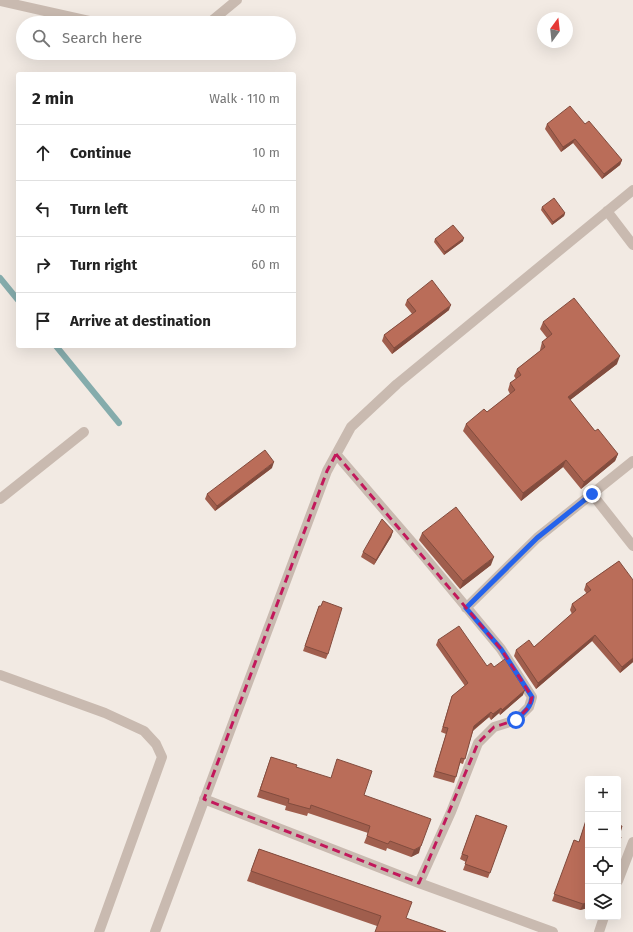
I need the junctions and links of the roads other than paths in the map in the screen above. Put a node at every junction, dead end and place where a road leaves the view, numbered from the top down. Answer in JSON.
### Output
{"nodes":[{"id":1,"x":237,"y":0,"type":"edge"},
{"id":2,"x":0,"y":1,"type":"edge"},
{"id":3,"x":67,"y":16,"type":"edge"},
{"id":4,"x":218,"y":16,"type":"edge"},
{"id":5,"x":633,"y":190,"type":"edge"},
{"id":6,"x":607,"y":211,"type":"junction"},
{"id":7,"x":633,"y":245,"type":"edge"},
{"id":8,"x":84,"y":432,"type":"dead end"},
{"id":9,"x":336,"y":454,"type":"junction"},
{"id":10,"x":633,"y":461,"type":"edge"},
{"id":11,"x":592,"y":494,"type":"junction"},
{"id":12,"x":0,"y":499,"type":"edge"},
{"id":13,"x":633,"y":546,"type":"edge"},
{"id":14,"x":466,"y":608,"type":"junction"},
{"id":15,"x":0,"y":675,"type":"edge"},
{"id":16,"x":204,"y":800,"type":"junction"},
{"id":17,"x":633,"y":842,"type":"edge"},
{"id":18,"x":621,"y":873,"type":"edge"},
{"id":19,"x":419,"y":883,"type":"junction"},
{"id":20,"x":603,"y":920,"type":"edge"},
{"id":21,"x":98,"y":932,"type":"edge"},
{"id":22,"x":155,"y":932,"type":"edge"},
{"id":23,"x":553,"y":932,"type":"edge"},
{"id":24,"x":598,"y":932,"type":"edge"}],
"edges":[{"from":1,"to":4,"type":"street"},
{"from":2,"to":3,"type":"street"},
{"from":5,"to":6,"type":"street"},
{"from":6,"to":7,"type":"street"},
{"from":6,"to":9,"type":"street"},
{"from":8,"to":12,"type":"street"},
{"from":9,"to":14,"type":"street"},
{"from":9,"to":16,"type":"street"},
{"from":10,"to":11,"type":"street"},
{"from":11,"to":13,"type":"street"},
{"from":11,"to":14,"type":"street"},
{"from":14,"to":19,"type":"street"},
{"from":15,"to":21,"type":"street"},
{"from":16,"to":19,"type":"street"},
{"from":16,"to":22,"type":"street"},
{"from":17,"to":18,"type":"street"},
{"from":19,"to":23,"type":"street"},
{"from":20,"to":24,"type":"street"}]}
